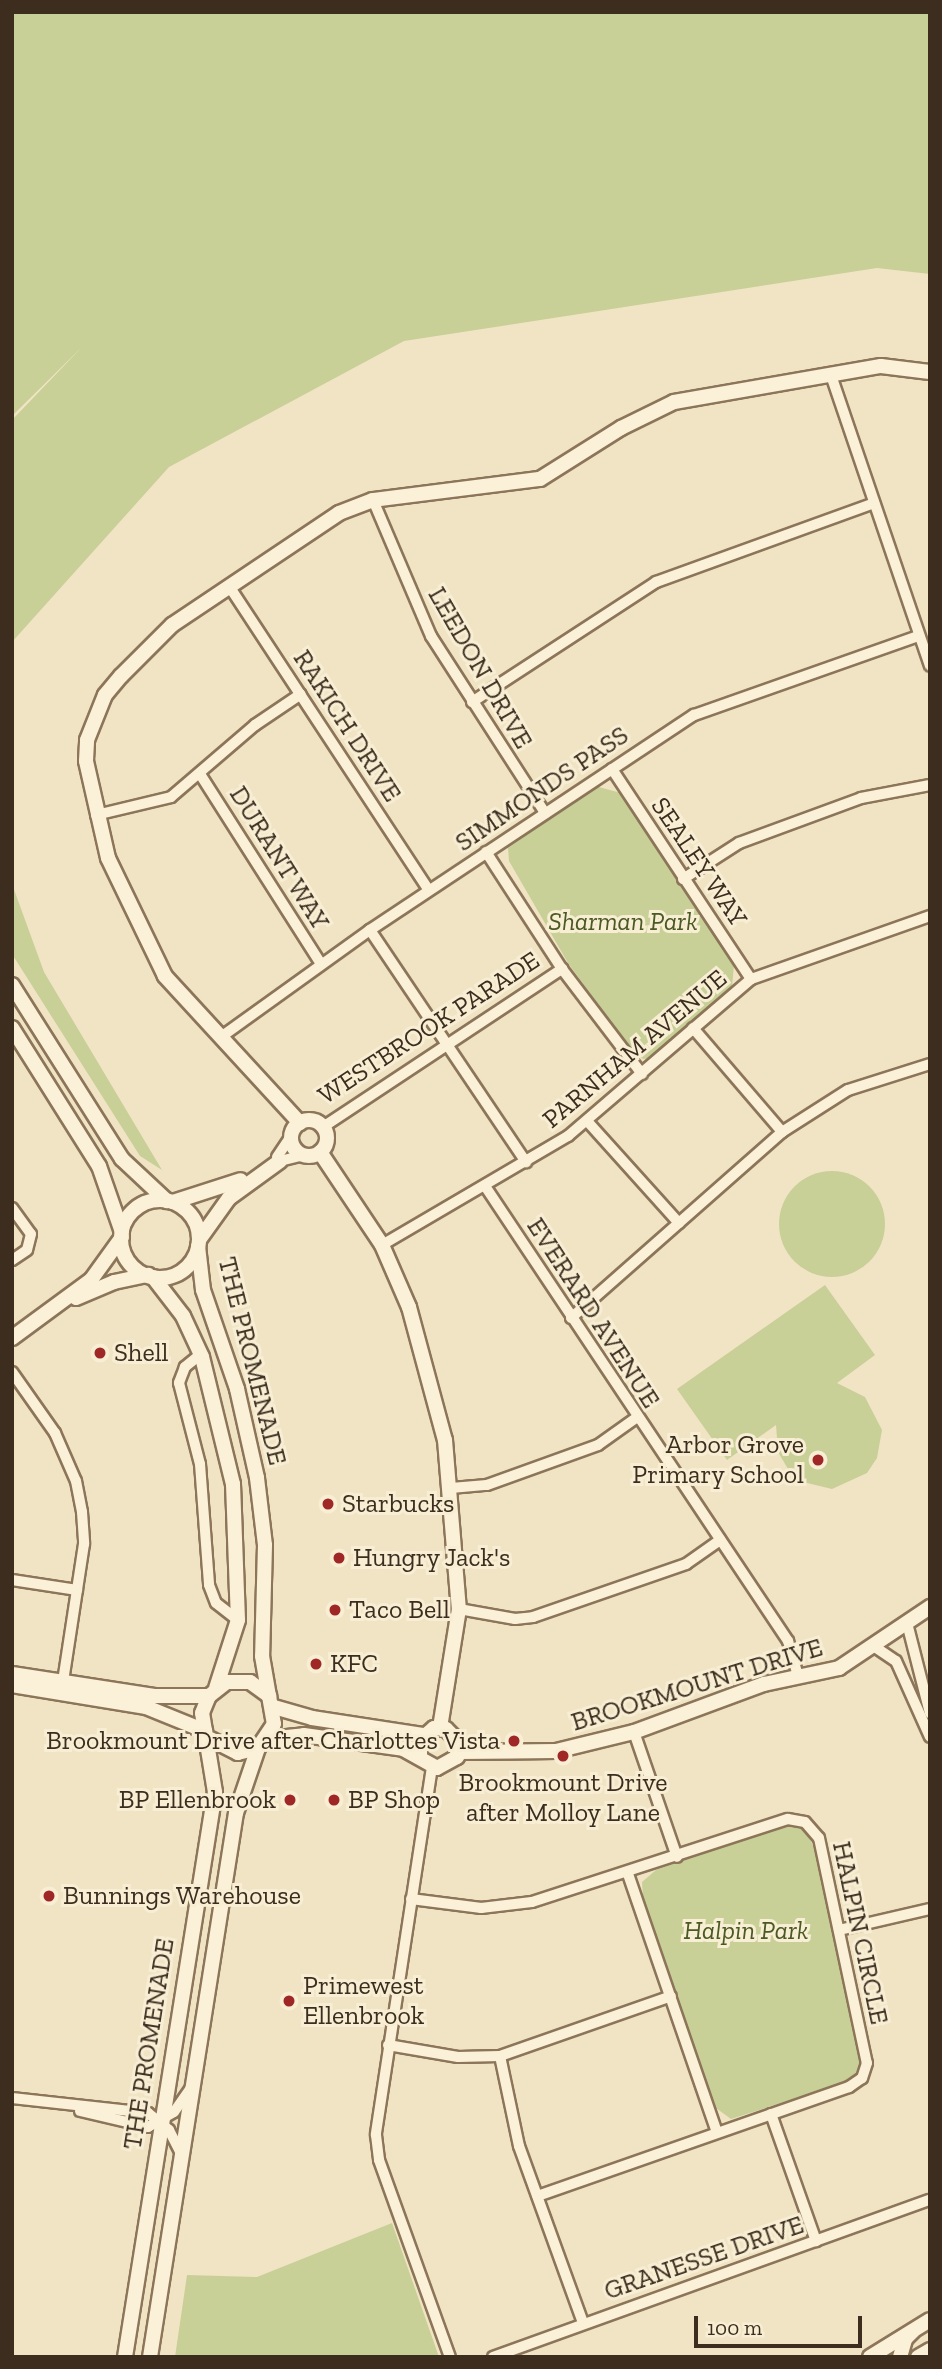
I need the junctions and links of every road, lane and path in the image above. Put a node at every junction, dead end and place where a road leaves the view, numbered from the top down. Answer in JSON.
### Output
{"nodes":[{"id":1,"x":930,"y":372,"type":"edge"},
{"id":2,"x":831,"y":375,"type":"junction"},
{"id":3,"x":373,"y":500,"type":"junction"},
{"id":4,"x":874,"y":503,"type":"junction"},
{"id":5,"x":229,"y":586,"type":"junction"},
{"id":6,"x":918,"y":636,"type":"junction"},
{"id":7,"x":930,"y":666,"type":"edge"},
{"id":8,"x":301,"y":694,"type":"junction"},
{"id":9,"x":472,"y":702,"type":"junction"},
{"id":10,"x":612,"y":769,"type":"junction"},
{"id":11,"x":200,"y":774,"type":"junction"},
{"id":12,"x":930,"y":785,"type":"edge"},
{"id":13,"x":545,"y":813,"type":"junction"},
{"id":14,"x":96,"y":815,"type":"junction"},
{"id":15,"x":486,"y":852,"type":"junction"},
{"id":16,"x":683,"y":879,"type":"junction"},
{"id":17,"x":429,"y":890,"type":"junction"},
{"id":18,"x":930,"y":916,"type":"edge"},
{"id":19,"x":370,"y":930,"type":"junction"},
{"id":20,"x":321,"y":964,"type":"junction"},
{"id":21,"x":562,"y":970,"type":"junction"},
{"id":22,"x":751,"y":979,"type":"junction"},
{"id":23,"x":12,"y":985,"type":"edge"},
{"id":24,"x":12,"y":1028,"type":"edge"},
{"id":25,"x":693,"y":1028,"type":"junction"},
{"id":26,"x":221,"y":1037,"type":"junction"},
{"id":27,"x":448,"y":1046,"type":"junction"},
{"id":28,"x":930,"y":1064,"type":"edge"},
{"id":29,"x":642,"y":1074,"type":"junction"},
{"id":30,"x":588,"y":1122,"type":"junction"},
{"id":31,"x":323,"y":1127,"type":"junction"},
{"id":32,"x":296,"y":1129,"type":"junction"},
{"id":33,"x":782,"y":1132,"type":"junction"},
{"id":34,"x":320,"y":1152,"type":"junction"},
{"id":35,"x":304,"y":1155,"type":"junction"},
{"id":36,"x":279,"y":1159,"type":"junction"},
{"id":37,"x":527,"y":1162,"type":"junction"},
{"id":38,"x":485,"y":1186,"type":"junction"},
{"id":39,"x":170,"y":1202,"type":"junction"},
{"id":40,"x":12,"y":1208,"type":"edge"},
{"id":41,"x":679,"y":1223,"type":"junction"},
{"id":42,"x":122,"y":1234,"type":"junction"},
{"id":43,"x":198,"y":1243,"type":"junction"},
{"id":44,"x":382,"y":1245,"type":"junction"},
{"id":45,"x":12,"y":1260,"type":"edge"},
{"id":46,"x":151,"y":1276,"type":"junction"},
{"id":47,"x":68,"y":1301,"type":"junction"},
{"id":48,"x":571,"y":1318,"type":"junction"},
{"id":49,"x":12,"y":1338,"type":"edge"},
{"id":50,"x":201,"y":1354,"type":"junction"},
{"id":51,"x":12,"y":1372,"type":"edge"},
{"id":52,"x":636,"y":1418,"type":"junction"},
{"id":53,"x":451,"y":1489,"type":"junction"},
{"id":54,"x":720,"y":1540,"type":"junction"},
{"id":55,"x":12,"y":1580,"type":"edge"},
{"id":56,"x":77,"y":1590,"type":"junction"},
{"id":57,"x":930,"y":1607,"type":"edge"},
{"id":58,"x":458,"y":1609,"type":"junction"},
{"id":59,"x":238,"y":1620,"type":"junction"},
{"id":60,"x":907,"y":1623,"type":"junction"},
{"id":61,"x":875,"y":1647,"type":"junction"},
{"id":62,"x":12,"y":1674,"type":"edge"},
{"id":63,"x":798,"y":1676,"type":"junction"},
{"id":64,"x":64,"y":1682,"type":"junction"},
{"id":65,"x":12,"y":1685,"type":"edge"},
{"id":66,"x":213,"y":1692,"type":"junction"},
{"id":67,"x":138,"y":1694,"type":"junction"},
{"id":68,"x":271,"y":1702,"type":"junction"},
{"id":69,"x":122,"y":1703,"type":"junction"},
{"id":70,"x":930,"y":1713,"type":"edge"},
{"id":71,"x":440,"y":1727,"type":"junction"},
{"id":72,"x":634,"y":1731,"type":"junction"},
{"id":73,"x":208,"y":1735,"type":"junction"},
{"id":74,"x":423,"y":1735,"type":"junction"},
{"id":75,"x":930,"y":1737,"type":"edge"},
{"id":76,"x":263,"y":1743,"type":"junction"},
{"id":77,"x":459,"y":1752,"type":"junction"},
{"id":78,"x":420,"y":1755,"type":"junction"},
{"id":79,"x":432,"y":1767,"type":"junction"},
{"id":80,"x":677,"y":1857,"type":"junction"},
{"id":81,"x":628,"y":1874,"type":"junction"},
{"id":82,"x":411,"y":1899,"type":"junction"},
{"id":83,"x":930,"y":1909,"type":"edge"},
{"id":84,"x":839,"y":1930,"type":"junction"},
{"id":85,"x":671,"y":1996,"type":"junction"},
{"id":86,"x":388,"y":2045,"type":"junction"},
{"id":87,"x":500,"y":2056,"type":"junction"},
{"id":88,"x":193,"y":2083,"type":"junction"},
{"id":89,"x":12,"y":2098,"type":"edge"},
{"id":90,"x":66,"y":2107,"type":"junction"},
{"id":91,"x":771,"y":2114,"type":"junction"},
{"id":92,"x":162,"y":2121,"type":"junction"},
{"id":93,"x":718,"y":2132,"type":"junction"},
{"id":94,"x":182,"y":2155,"type":"junction"},
{"id":95,"x":538,"y":2196,"type":"junction"},
{"id":96,"x":930,"y":2200,"type":"edge"},
{"id":97,"x":816,"y":2241,"type":"junction"},
{"id":98,"x":583,"y":2323,"type":"junction"},
{"id":99,"x":924,"y":2323,"type":"edge"},
{"id":100,"x":930,"y":2350,"type":"edge"},
{"id":101,"x":125,"y":2357,"type":"edge"},
{"id":102,"x":150,"y":2357,"type":"edge"},
{"id":103,"x":450,"y":2357,"type":"edge"},
{"id":104,"x":493,"y":2357,"type":"edge"},
{"id":105,"x":870,"y":2357,"type":"edge"},
{"id":106,"x":900,"y":2357,"type":"edge"},
{"id":107,"x":918,"y":2357,"type":"edge"}],
"edges":[{"from":1,"to":2,"type":"street"},
{"from":2,"to":3,"type":"street"},
{"from":2,"to":4,"type":"street"},
{"from":3,"to":5,"type":"street"},
{"from":3,"to":9,"type":"street","name":"LEEDON DRIVE"},
{"from":4,"to":6,"type":"street"},
{"from":4,"to":9,"type":"street"},
{"from":5,"to":8,"type":"street","name":"RAKICH DRIVE"},
{"from":5,"to":14,"type":"street"},
{"from":6,"to":7,"type":"street"},
{"from":6,"to":10,"type":"street","name":"SIMMONDS PASS"},
{"from":8,"to":11,"type":"street"},
{"from":8,"to":17,"type":"street","name":"RAKICH DRIVE"},
{"from":9,"to":13,"type":"street","name":"LEEDON DRIVE"},
{"from":10,"to":13,"type":"street","name":"SIMMONDS PASS"},
{"from":10,"to":16,"type":"street","name":"SEALEY WAY"},
{"from":11,"to":14,"type":"street"},
{"from":11,"to":20,"type":"street","name":"DURANT WAY"},
{"from":12,"to":16,"type":"street"},
{"from":13,"to":15,"type":"street","name":"SIMMONDS PASS"},
{"from":14,"to":26,"type":"street"},
{"from":15,"to":17,"type":"street","name":"SIMMONDS PASS"},
{"from":15,"to":21,"type":"street"},
{"from":16,"to":22,"type":"street","name":"SEALEY WAY"},
{"from":17,"to":19,"type":"street","name":"SIMMONDS PASS"},
{"from":18,"to":22,"type":"street","name":"PARNHAM AVENUE"},
{"from":19,"to":20,"type":"street","name":"SIMMONDS PASS"},
{"from":19,"to":27,"type":"street"},
{"from":20,"to":26,"type":"street","name":"SIMMONDS PASS"},
{"from":21,"to":27,"type":"street","name":"WESTBROOK PARADE"},
{"from":21,"to":29,"type":"street"},
{"from":22,"to":25,"type":"street","name":"PARNHAM AVENUE"},
{"from":23,"to":39,"type":"street"},
{"from":24,"to":42,"type":"street"},
{"from":25,"to":29,"type":"street","name":"PARNHAM AVENUE"},
{"from":25,"to":33,"type":"street"},
{"from":26,"to":32,"type":"street"},
{"from":27,"to":31,"type":"street","name":"WESTBROOK PARADE"},
{"from":27,"to":37,"type":"street"},
{"from":28,"to":33,"type":"street"},
{"from":29,"to":30,"type":"street","name":"PARNHAM AVENUE"},
{"from":30,"to":37,"type":"street","name":"PARNHAM AVENUE"},
{"from":30,"to":41,"type":"street"},
{"from":31,"to":32,"type":"street"},
{"from":31,"to":34,"type":"street"},
{"from":32,"to":35,"type":"street"},
{"from":32,"to":36,"type":"street"},
{"from":33,"to":41,"type":"street"},
{"from":34,"to":35,"type":"street"},
{"from":34,"to":44,"type":"street"},
{"from":35,"to":36,"type":"street"},
{"from":36,"to":39,"type":"street"},
{"from":36,"to":43,"type":"street"},
{"from":37,"to":38,"type":"street","name":"PARNHAM AVENUE"},
{"from":38,"to":44,"type":"street","name":"PARNHAM AVENUE"},
{"from":38,"to":48,"type":"street","name":"EVERARD AVENUE"},
{"from":39,"to":42,"type":"street"},
{"from":39,"to":43,"type":"street"},
{"from":40,"to":45,"type":"street"},
{"from":41,"to":48,"type":"street"},
{"from":42,"to":46,"type":"street"},
{"from":42,"to":47,"type":"street"},
{"from":43,"to":46,"type":"street"},
{"from":43,"to":68,"type":"street","name":"THE PROMENADE"},
{"from":44,"to":53,"type":"street"},
{"from":46,"to":47,"type":"street"},
{"from":46,"to":50,"type":"street","name":"THE PROMENADE"},
{"from":47,"to":49,"type":"street"},
{"from":48,"to":52,"type":"street","name":"EVERARD AVENUE"},
{"from":50,"to":59,"type":"street","name":"THE PROMENADE"},
{"from":50,"to":59,"type":"street","name":"THE PROMENADE"},
{"from":51,"to":56,"type":"street"},
{"from":52,"to":53,"type":"street"},
{"from":52,"to":54,"type":"street","name":"EVERARD AVENUE"},
{"from":53,"to":58,"type":"street"},
{"from":54,"to":58,"type":"street"},
{"from":54,"to":63,"type":"street","name":"EVERARD AVENUE"},
{"from":55,"to":56,"type":"street"},
{"from":56,"to":64,"type":"street"},
{"from":57,"to":60,"type":"street","name":"BROOKMOUNT DRIVE"},
{"from":58,"to":71,"type":"street"},
{"from":59,"to":66,"type":"street","name":"THE PROMENADE"},
{"from":60,"to":61,"type":"street","name":"BROOKMOUNT DRIVE"},
{"from":60,"to":70,"type":"street"},
{"from":61,"to":63,"type":"street","name":"BROOKMOUNT DRIVE"},
{"from":61,"to":75,"type":"street"},
{"from":62,"to":64,"type":"street"},
{"from":63,"to":72,"type":"street","name":"BROOKMOUNT DRIVE"},
{"from":64,"to":67,"type":"street"},
{"from":65,"to":69,"type":"street"},
{"from":66,"to":67,"type":"street"},
{"from":66,"to":68,"type":"street"},
{"from":66,"to":73,"type":"street"},
{"from":67,"to":69,"type":"street"},
{"from":68,"to":74,"type":"street"},
{"from":68,"to":76,"type":"street"},
{"from":69,"to":73,"type":"street"},
{"from":71,"to":74,"type":"street"},
{"from":71,"to":77,"type":"street"},
{"from":72,"to":77,"type":"street","name":"BROOKMOUNT DRIVE"},
{"from":72,"to":80,"type":"street"},
{"from":73,"to":76,"type":"street"},
{"from":73,"to":92,"type":"street","name":"THE PROMENADE"},
{"from":74,"to":78,"type":"street"},
{"from":76,"to":78,"type":"street"},
{"from":76,"to":88,"type":"street","name":"THE PROMENADE"},
{"from":77,"to":79,"type":"street"},
{"from":78,"to":79,"type":"street"},
{"from":79,"to":82,"type":"street"},
{"from":80,"to":81,"type":"street","name":"HALPIN CIRCLE"},
{"from":80,"to":84,"type":"street","name":"HALPIN CIRCLE"},
{"from":81,"to":82,"type":"street","name":"HALPIN CIRCLE"},
{"from":81,"to":85,"type":"street"},
{"from":82,"to":86,"type":"street"},
{"from":83,"to":84,"type":"street"},
{"from":84,"to":91,"type":"street","name":"HALPIN CIRCLE"},
{"from":85,"to":87,"type":"street"},
{"from":85,"to":93,"type":"street"},
{"from":86,"to":87,"type":"street"},
{"from":86,"to":103,"type":"street"},
{"from":87,"to":95,"type":"street"},
{"from":88,"to":92,"type":"street"},
{"from":88,"to":94,"type":"street","name":"THE PROMENADE"},
{"from":89,"to":90,"type":"street"},
{"from":90,"to":92,"type":"street"},
{"from":90,"to":92,"type":"street"},
{"from":91,"to":93,"type":"street","name":"HALPIN CIRCLE"},
{"from":91,"to":97,"type":"street"},
{"from":92,"to":94,"type":"street"},
{"from":92,"to":101,"type":"street","name":"THE PROMENADE"},
{"from":93,"to":95,"type":"street","name":"HALPIN CIRCLE"},
{"from":94,"to":102,"type":"street","name":"THE PROMENADE"},
{"from":95,"to":98,"type":"street"},
{"from":96,"to":97,"type":"street","name":"GRANESSE DRIVE"},
{"from":97,"to":98,"type":"street","name":"GRANESSE DRIVE"},
{"from":98,"to":104,"type":"street","name":"GRANESSE DRIVE"},
{"from":99,"to":105,"type":"street"},
{"from":99,"to":106,"type":"street"},
{"from":100,"to":107,"type":"street"}]}
